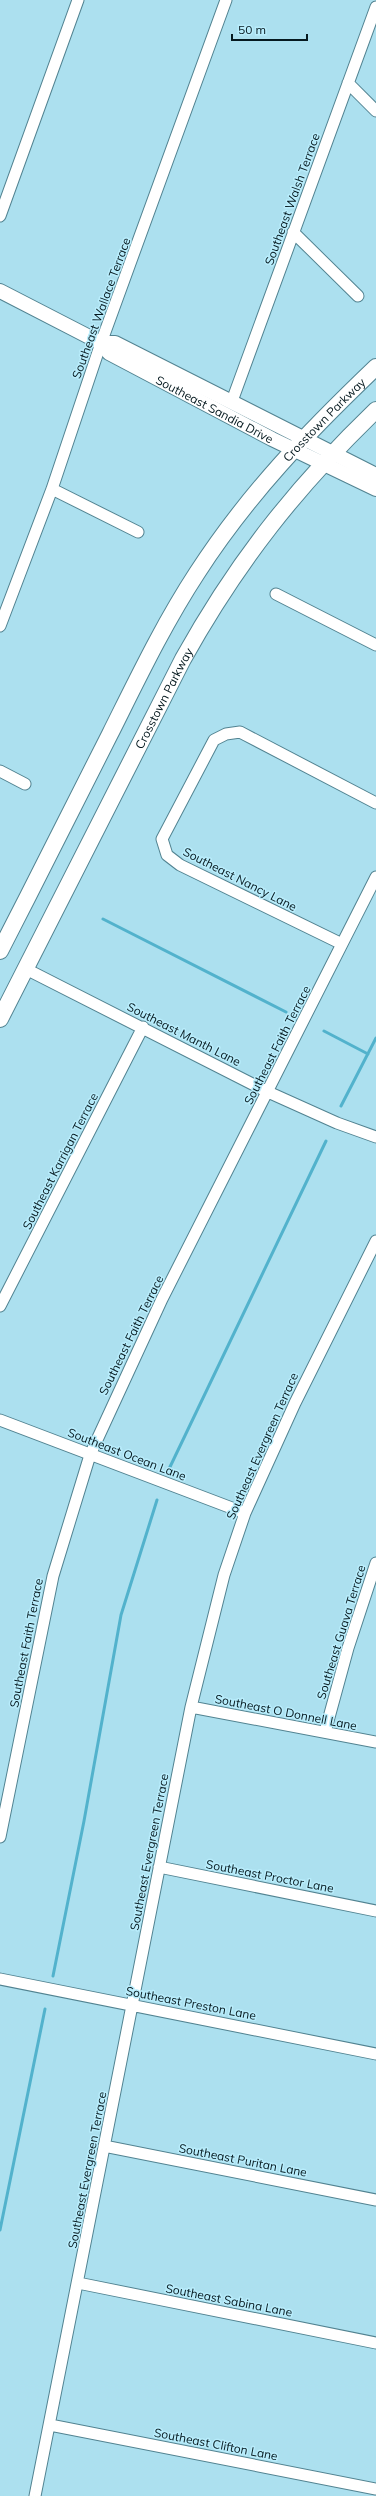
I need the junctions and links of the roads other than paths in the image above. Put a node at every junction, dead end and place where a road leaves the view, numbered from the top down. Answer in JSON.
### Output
{"nodes":[{"id":1,"x":78,"y":0,"type":"edge"},
{"id":2,"x":226,"y":0,"type":"edge"},
{"id":3,"x":376,"y":8,"type":"edge"},
{"id":4,"x":348,"y":83,"type":"junction"},
{"id":5,"x":376,"y":111,"type":"edge"},
{"id":6,"x":0,"y":216,"type":"edge"},
{"id":7,"x":293,"y":232,"type":"junction"},
{"id":8,"x":0,"y":291,"type":"edge"},
{"id":9,"x":358,"y":296,"type":"dead end"},
{"id":10,"x":101,"y":343,"type":"junction"},
{"id":11,"x":376,"y":367,"type":"edge"},
{"id":12,"x":232,"y":401,"type":"junction"},
{"id":13,"x":376,"y":410,"type":"edge"},
{"id":14,"x":297,"y":443,"type":"junction"},
{"id":15,"x":327,"y":458,"type":"junction"},
{"id":16,"x":376,"y":475,"type":"edge"},
{"id":17,"x":52,"y":489,"type":"junction"},
{"id":18,"x":376,"y":489,"type":"edge"},
{"id":19,"x":138,"y":532,"type":"dead end"},
{"id":20,"x":276,"y":594,"type":"dead end"},
{"id":21,"x":0,"y":626,"type":"edge"},
{"id":22,"x":376,"y":645,"type":"edge"},
{"id":23,"x":0,"y":771,"type":"edge"},
{"id":24,"x":25,"y":784,"type":"dead end"},
{"id":25,"x":376,"y":803,"type":"edge"},
{"id":26,"x":376,"y":877,"type":"edge"},
{"id":27,"x":342,"y":944,"type":"junction"},
{"id":28,"x":0,"y":951,"type":"edge"},
{"id":29,"x":26,"y":969,"type":"junction"},
{"id":30,"x":0,"y":1019,"type":"edge"},
{"id":31,"x":143,"y":1027,"type":"junction"},
{"id":32,"x":268,"y":1092,"type":"junction"},
{"id":33,"x":376,"y":1137,"type":"edge"},
{"id":34,"x":376,"y":1241,"type":"edge"},
{"id":35,"x":0,"y":1306,"type":"edge"},
{"id":36,"x":0,"y":1420,"type":"edge"},
{"id":37,"x":90,"y":1455,"type":"junction"},
{"id":38,"x":244,"y":1513,"type":"junction"},
{"id":39,"x":376,"y":1562,"type":"edge"},
{"id":40,"x":191,"y":1707,"type":"junction"},
{"id":41,"x":325,"y":1732,"type":"junction"},
{"id":42,"x":376,"y":1742,"type":"edge"},
{"id":43,"x":0,"y":1837,"type":"edge"},
{"id":44,"x":159,"y":1867,"type":"junction"},
{"id":45,"x":376,"y":1911,"type":"edge"},
{"id":46,"x":0,"y":1980,"type":"edge"},
{"id":47,"x":133,"y":2005,"type":"junction"},
{"id":48,"x":376,"y":2054,"type":"edge"},
{"id":49,"x":104,"y":2146,"type":"junction"},
{"id":50,"x":376,"y":2200,"type":"edge"},
{"id":51,"x":78,"y":2283,"type":"junction"},
{"id":52,"x":376,"y":2343,"type":"edge"},
{"id":53,"x":50,"y":2425,"type":"junction"},
{"id":54,"x":376,"y":2489,"type":"edge"},
{"id":55,"x":35,"y":2496,"type":"edge"}],
"edges":[{"from":1,"to":6,"type":"street"},
{"from":2,"to":10,"type":"street","name":"Southeast Wallace Terrace"},
{"from":3,"to":4,"type":"street","name":"Southeast Walsh Terrace"},
{"from":4,"to":5,"type":"street"},
{"from":4,"to":7,"type":"street","name":"Southeast Walsh Terrace"},
{"from":7,"to":9,"type":"street"},
{"from":7,"to":12,"type":"street","name":"Southeast Walsh Terrace"},
{"from":8,"to":10,"type":"street","name":"Southeast Sandia Drive"},
{"from":10,"to":12,"type":"street","name":"Southeast Sandia Drive"},
{"from":10,"to":14,"type":"street","name":"Southeast Sandia Drive"},
{"from":10,"to":17,"type":"street","name":"Southeast Wallace Terrace"},
{"from":11,"to":14,"type":"main road","name":"Crosstown Parkway"},
{"from":12,"to":14,"type":"street","name":"Southeast Sandia Drive"},
{"from":13,"to":15,"type":"main road","name":"Crosstown Parkway"},
{"from":14,"to":15,"type":"street","name":"Southeast Sandia Drive"},
{"from":14,"to":28,"type":"main road","name":"Crosstown Parkway"},
{"from":15,"to":16,"type":"street","name":"Southeast Sandia Drive"},
{"from":15,"to":18,"type":"street","name":"Southeast Sandia Drive"},
{"from":15,"to":29,"type":"main road","name":"Crosstown Parkway"},
{"from":17,"to":19,"type":"street"},
{"from":17,"to":21,"type":"street","name":"Southeast Wallace Terrace"},
{"from":20,"to":22,"type":"street"},
{"from":23,"to":24,"type":"street"},
{"from":25,"to":27,"type":"street","name":"Southeast Nancy Lane"},
{"from":26,"to":27,"type":"street","name":"Southeast Faith Terrace"},
{"from":27,"to":32,"type":"street","name":"Southeast Faith Terrace"},
{"from":29,"to":30,"type":"main road","name":"Crosstown Parkway"},
{"from":29,"to":31,"type":"street","name":"Southeast Manth Lane"},
{"from":31,"to":32,"type":"street","name":"Southeast Manth Lane"},
{"from":31,"to":35,"type":"street","name":"Southeast Karrigan Terrace"},
{"from":32,"to":33,"type":"street","name":"Southeast Manth Lane"},
{"from":32,"to":37,"type":"street","name":"Southeast Faith Terrace"},
{"from":34,"to":38,"type":"street","name":"Southeast Evergreen Terrace"},
{"from":36,"to":37,"type":"street","name":"Southeast Ocean Lane"},
{"from":37,"to":38,"type":"street","name":"Southeast Ocean Lane"},
{"from":37,"to":43,"type":"street","name":"Southeast Faith Terrace"},
{"from":38,"to":40,"type":"street","name":"Southeast Evergreen Terrace"},
{"from":39,"to":41,"type":"street","name":"Southeast Guava Terrace"},
{"from":40,"to":41,"type":"street","name":"Southeast O Donnell Lane"},
{"from":40,"to":44,"type":"street","name":"Southeast Evergreen Terrace"},
{"from":41,"to":42,"type":"street","name":"Southeast O Donnell Lane"},
{"from":44,"to":45,"type":"street","name":"Southeast Proctor Lane"},
{"from":44,"to":47,"type":"street","name":"Southeast Evergreen Terrace"},
{"from":46,"to":47,"type":"street","name":"Southeast Preston Lane"},
{"from":47,"to":48,"type":"street","name":"Southeast Preston Lane"},
{"from":47,"to":49,"type":"street","name":"Southeast Evergreen Terrace"},
{"from":49,"to":50,"type":"street","name":"Southeast Puritan Lane"},
{"from":49,"to":51,"type":"street","name":"Southeast Evergreen Terrace"},
{"from":51,"to":52,"type":"street","name":"Southeast Sabina Lane"},
{"from":51,"to":53,"type":"street","name":"Southeast Evergreen Terrace"},
{"from":53,"to":54,"type":"street","name":"Southeast Clifton Lane"},
{"from":53,"to":55,"type":"street","name":"Southeast Evergreen Terrace"}]}
